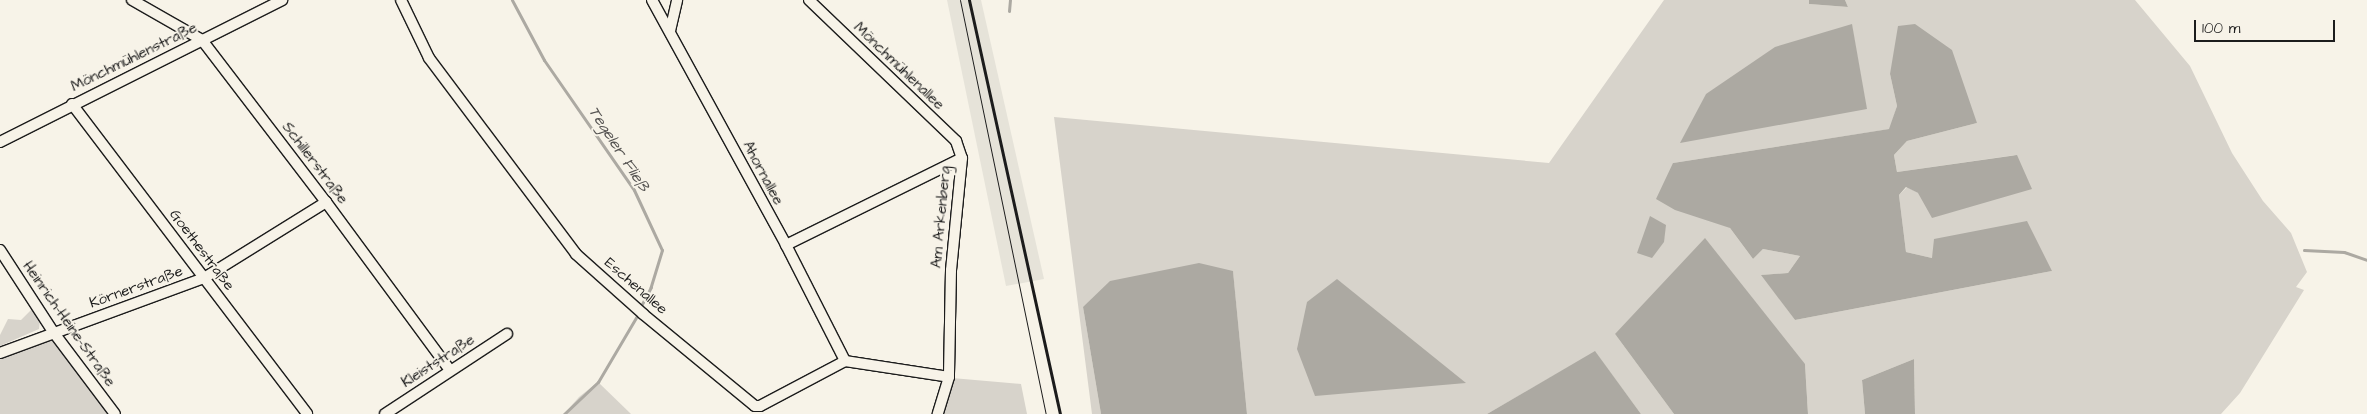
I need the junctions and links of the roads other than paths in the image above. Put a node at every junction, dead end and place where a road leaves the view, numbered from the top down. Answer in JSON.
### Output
{"nodes":[{"id":1,"x":132,"y":0,"type":"edge"},
{"id":2,"x":282,"y":0,"type":"edge"},
{"id":3,"x":401,"y":0,"type":"edge"},
{"id":4,"x":652,"y":0,"type":"edge"},
{"id":5,"x":677,"y":0,"type":"edge"},
{"id":6,"x":809,"y":0,"type":"edge"},
{"id":7,"x":670,"y":31,"type":"junction"},
{"id":8,"x":202,"y":40,"type":"junction"},
{"id":9,"x":72,"y":104,"type":"junction"},
{"id":10,"x":0,"y":142,"type":"edge"},
{"id":11,"x":962,"y":158,"type":"junction"},
{"id":12,"x":326,"y":202,"type":"junction"},
{"id":13,"x":786,"y":245,"type":"junction"},
{"id":14,"x":0,"y":250,"type":"edge"},
{"id":15,"x":204,"y":278,"type":"junction"},
{"id":16,"x":54,"y":333,"type":"junction"},
{"id":17,"x":507,"y":334,"type":"dead end"},
{"id":18,"x":0,"y":353,"type":"edge"},
{"id":19,"x":845,"y":361,"type":"junction"},
{"id":20,"x":450,"y":370,"type":"junction"},
{"id":21,"x":949,"y":377,"type":"junction"},
{"id":22,"x":115,"y":414,"type":"edge"},
{"id":23,"x":307,"y":414,"type":"edge"},
{"id":24,"x":385,"y":414,"type":"edge"},
{"id":25,"x":938,"y":414,"type":"edge"}],
"edges":[{"from":1,"to":8,"type":"street","name":"Schillerstraße"},
{"from":2,"to":8,"type":"street","name":"Mönchmühlenstraße"},
{"from":3,"to":19,"type":"street","name":"Eschenallee"},
{"from":4,"to":7,"type":"street","name":"Ahornallee"},
{"from":5,"to":7,"type":"street"},
{"from":6,"to":11,"type":"street","name":"Mönchmühlenallee"},
{"from":7,"to":13,"type":"street","name":"Ahornallee"},
{"from":8,"to":9,"type":"street","name":"Mönchmühlenstraße"},
{"from":8,"to":12,"type":"street","name":"Schillerstraße"},
{"from":9,"to":10,"type":"street","name":"Mönchmühlenstraße"},
{"from":9,"to":15,"type":"street","name":"Goethestraße"},
{"from":11,"to":13,"type":"street","name":"Am Arkenberg"},
{"from":11,"to":21,"type":"street","name":"Am Arkenberg"},
{"from":12,"to":15,"type":"street","name":"Körnerstraße"},
{"from":12,"to":20,"type":"street","name":"Schillerstraße"},
{"from":13,"to":19,"type":"street","name":"Ahornallee"},
{"from":14,"to":16,"type":"street","name":"Heinrich-Heine-Straße"},
{"from":15,"to":16,"type":"street","name":"Körnerstraße"},
{"from":15,"to":23,"type":"street","name":"Goethestraße"},
{"from":16,"to":18,"type":"street","name":"Körnerstraße"},
{"from":16,"to":22,"type":"street","name":"Heinrich-Heine-Straße"},
{"from":17,"to":20,"type":"street","name":"Kleiststraße"},
{"from":19,"to":21,"type":"street"},
{"from":20,"to":24,"type":"street","name":"Kleiststraße"},
{"from":21,"to":25,"type":"street","name":"Am Arkenberg"}]}
